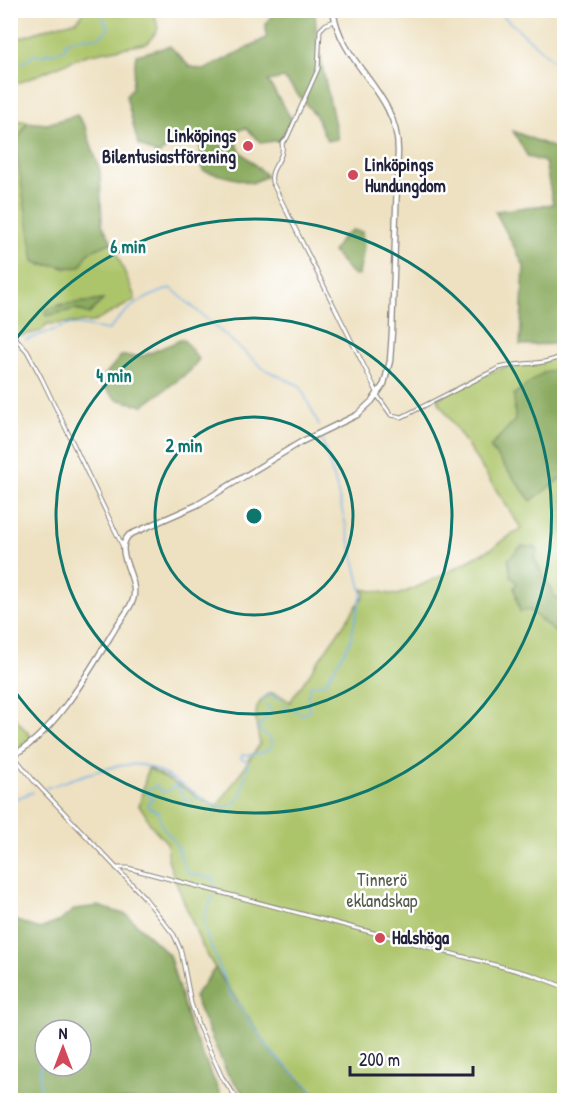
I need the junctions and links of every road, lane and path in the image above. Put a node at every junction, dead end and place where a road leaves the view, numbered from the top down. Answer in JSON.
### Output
{"nodes":[{"id":1,"x":333,"y":10,"type":"edge"},
{"id":2,"x":335,"y":21,"type":"junction"},
{"id":3,"x":10,"y":332,"type":"edge"},
{"id":4,"x":564,"y":355,"type":"edge"},
{"id":5,"x":377,"y":394,"type":"junction"},
{"id":6,"x":123,"y":547,"type":"junction"},
{"id":7,"x":12,"y":756,"type":"edge"},
{"id":8,"x":116,"y":868,"type":"junction"},
{"id":9,"x":564,"y":987,"type":"edge"},
{"id":10,"x":238,"y":1101,"type":"edge"}],
"edges":[{"from":1,"to":2,"type":"street"},
{"from":2,"to":5,"type":"street"},
{"from":2,"to":5,"type":"street"},
{"from":3,"to":6,"type":"street"},
{"from":4,"to":5,"type":"street"},
{"from":5,"to":6,"type":"street"},
{"from":6,"to":7,"type":"street"},
{"from":7,"to":8,"type":"street"},
{"from":8,"to":9,"type":"street"},
{"from":8,"to":10,"type":"street"}]}
